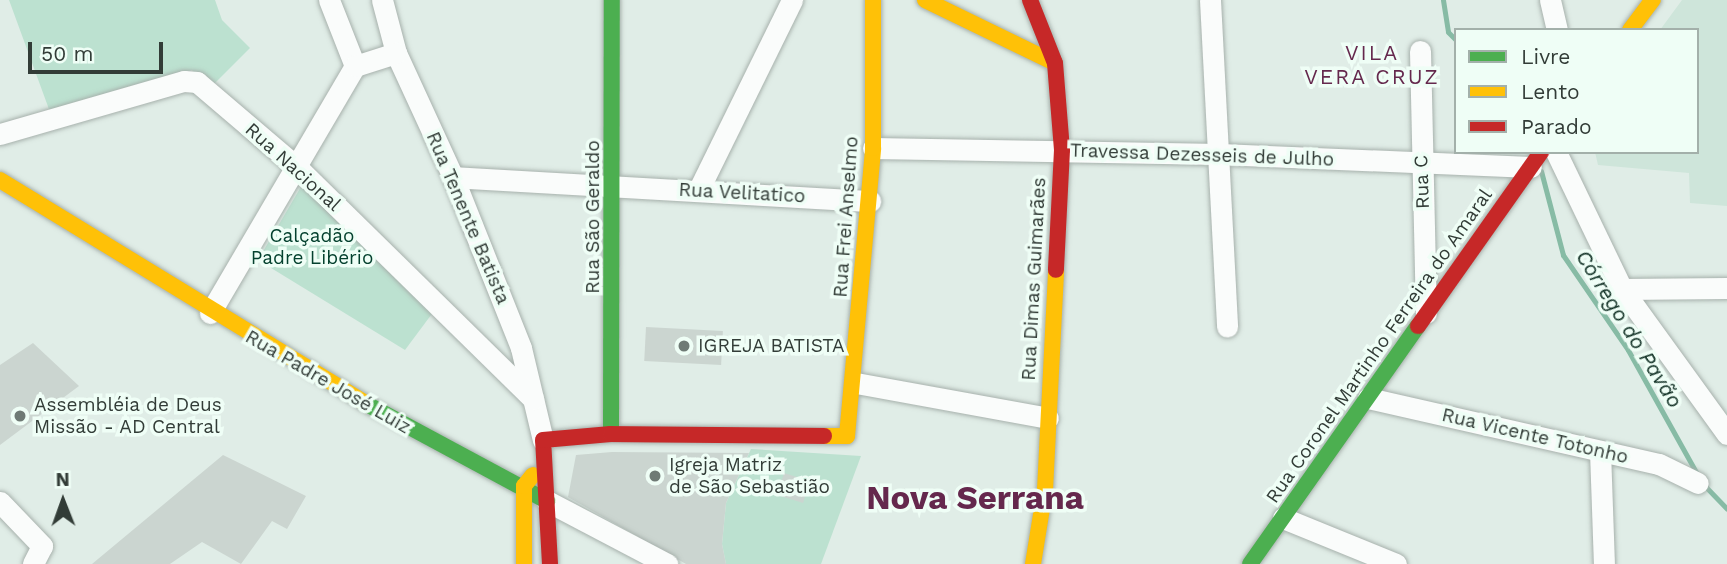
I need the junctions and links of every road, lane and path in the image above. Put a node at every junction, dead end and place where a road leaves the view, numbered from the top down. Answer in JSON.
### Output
{"nodes":[{"id":1,"x":329,"y":0,"type":"edge"},
{"id":2,"x":382,"y":0,"type":"edge"},
{"id":3,"x":612,"y":0,"type":"edge"},
{"id":4,"x":792,"y":0,"type":"edge"},
{"id":5,"x":873,"y":0,"type":"edge"},
{"id":6,"x":925,"y":0,"type":"edge"},
{"id":7,"x":1030,"y":0,"type":"edge"},
{"id":8,"x":1210,"y":0,"type":"edge"},
{"id":9,"x":1550,"y":0,"type":"edge"},
{"id":10,"x":1653,"y":0,"type":"edge"},
{"id":11,"x":1557,"y":28,"type":"edge"},
{"id":12,"x":1632,"y":28,"type":"edge"},
{"id":13,"x":1420,"y":51,"type":"dead end"},
{"id":14,"x":396,"y":53,"type":"junction"},
{"id":15,"x":1055,"y":63,"type":"junction"},
{"id":16,"x":355,"y":66,"type":"junction"},
{"id":17,"x":0,"y":134,"type":"edge"},
{"id":18,"x":873,"y":148,"type":"junction"},
{"id":19,"x":1062,"y":149,"type":"junction"},
{"id":20,"x":1220,"y":154,"type":"junction"},
{"id":21,"x":1557,"y":154,"type":"edge"},
{"id":22,"x":1534,"y":162,"type":"edge"},
{"id":23,"x":1421,"y":165,"type":"junction"},
{"id":24,"x":297,"y":167,"type":"junction"},
{"id":25,"x":453,"y":177,"type":"junction"},
{"id":26,"x":0,"y":180,"type":"edge"},
{"id":27,"x":615,"y":187,"type":"junction"},
{"id":28,"x":699,"y":189,"type":"junction"},
{"id":29,"x":870,"y":201,"type":"junction"},
{"id":30,"x":1727,"y":288,"type":"edge"},
{"id":31,"x":1622,"y":289,"type":"junction"},
{"id":32,"x":210,"y":313,"type":"junction"},
{"id":33,"x":1426,"y":313,"type":"junction"},
{"id":34,"x":1227,"y":327,"type":"dead end"},
{"id":35,"x":856,"y":383,"type":"junction"},
{"id":36,"x":1368,"y":398,"type":"junction"},
{"id":37,"x":533,"y":399,"type":"junction"},
{"id":38,"x":1048,"y":418,"type":"junction"},
{"id":39,"x":611,"y":434,"type":"junction"},
{"id":40,"x":1727,"y":434,"type":"edge"},
{"id":41,"x":544,"y":451,"type":"junction"},
{"id":42,"x":1600,"y":451,"type":"junction"},
{"id":43,"x":1698,"y":484,"type":"dead end"},
{"id":44,"x":524,"y":486,"type":"junction"},
{"id":45,"x":547,"y":501,"type":"junction"},
{"id":46,"x":0,"y":502,"type":"edge"},
{"id":47,"x":1283,"y":518,"type":"junction"},
{"id":48,"x":33,"y":564,"type":"edge"},
{"id":49,"x":524,"y":564,"type":"edge"},
{"id":50,"x":550,"y":564,"type":"edge"},
{"id":51,"x":667,"y":564,"type":"edge"},
{"id":52,"x":1032,"y":564,"type":"edge"},
{"id":53,"x":1251,"y":564,"type":"edge"},
{"id":54,"x":1396,"y":564,"type":"edge"},
{"id":55,"x":1604,"y":564,"type":"edge"}],
"edges":[{"from":1,"to":16,"type":"street"},
{"from":2,"to":14,"type":"street","name":"Rua Tenente Batista"},
{"from":3,"to":27,"type":"street","name":"Rua São Geraldo"},
{"from":4,"to":28,"type":"street"},
{"from":5,"to":18,"type":"street","name":"Rua Frei Anselmo"},
{"from":6,"to":15,"type":"street"},
{"from":7,"to":15,"type":"street","name":"Rua Dimas Guimarães"},
{"from":8,"to":20,"type":"street"},
{"from":9,"to":11,"type":"street"},
{"from":10,"to":12,"type":"street"},
{"from":13,"to":23,"type":"street","name":"Rua C"},
{"from":14,"to":16,"type":"street"},
{"from":14,"to":25,"type":"street","name":"Rua Tenente Batista"},
{"from":15,"to":19,"type":"street","name":"Rua Dimas Guimarães"},
{"from":16,"to":24,"type":"street"},
{"from":17,"to":24,"type":"street","name":"Rua Nacional"},
{"from":18,"to":19,"type":"street","name":"Travessa Dezesseis de Julho"},
{"from":18,"to":29,"type":"street","name":"Rua Frei Anselmo"},
{"from":19,"to":20,"type":"street","name":"Travessa Dezesseis de Julho"},
{"from":19,"to":38,"type":"street","name":"Rua Dimas Guimarães"},
{"from":20,"to":23,"type":"street","name":"Travessa Dezesseis de Julho"},
{"from":20,"to":34,"type":"street"},
{"from":21,"to":31,"type":"street"},
{"from":22,"to":23,"type":"street","name":"Travessa Dezesseis de Julho"},
{"from":22,"to":33,"type":"street","name":"Rua Coronel Martinho Ferreira do Amaral"},
{"from":23,"to":33,"type":"street","name":"Rua C"},
{"from":24,"to":32,"type":"street"},
{"from":24,"to":37,"type":"street","name":"Rua Nacional"},
{"from":25,"to":27,"type":"street","name":"Rua Velitatico"},
{"from":25,"to":37,"type":"street","name":"Rua Tenente Batista"},
{"from":26,"to":32,"type":"street","name":"Rua Padre José Luiz"},
{"from":27,"to":28,"type":"street","name":"Rua Velitatico"},
{"from":27,"to":39,"type":"street","name":"Rua São Geraldo"},
{"from":28,"to":29,"type":"street","name":"Rua Velitatico"},
{"from":29,"to":35,"type":"street","name":"Rua Frei Anselmo"},
{"from":30,"to":31,"type":"street"},
{"from":31,"to":40,"type":"street"},
{"from":32,"to":44,"type":"street","name":"Rua Padre José Luiz"},
{"from":33,"to":36,"type":"street","name":"Rua Coronel Martinho Ferreira do Amaral"},
{"from":35,"to":38,"type":"street"},
{"from":35,"to":39,"type":"street","name":"Rua Frei Anselmo"},
{"from":36,"to":42,"type":"street","name":"Rua Vicente Totonho"},
{"from":36,"to":47,"type":"street","name":"Rua Coronel Martinho Ferreira do Amaral"},
{"from":37,"to":41,"type":"street","name":"Rua Tenente Batista"},
{"from":38,"to":52,"type":"street","name":"Rua Dimas Guimarães"},
{"from":39,"to":41,"type":"street"},
{"from":41,"to":44,"type":"street"},
{"from":41,"to":45,"type":"street"},
{"from":42,"to":43,"type":"street","name":"Rua Vicente Totonho"},
{"from":42,"to":55,"type":"street"},
{"from":44,"to":45,"type":"street","name":"Rua Padre José Luiz"},
{"from":44,"to":49,"type":"street"},
{"from":45,"to":50,"type":"street"},
{"from":45,"to":51,"type":"street","name":"Rua Padre José Luiz"},
{"from":46,"to":48,"type":"street"},
{"from":47,"to":53,"type":"street","name":"Rua Coronel Martinho Ferreira do Amaral"},
{"from":47,"to":54,"type":"street"}]}
